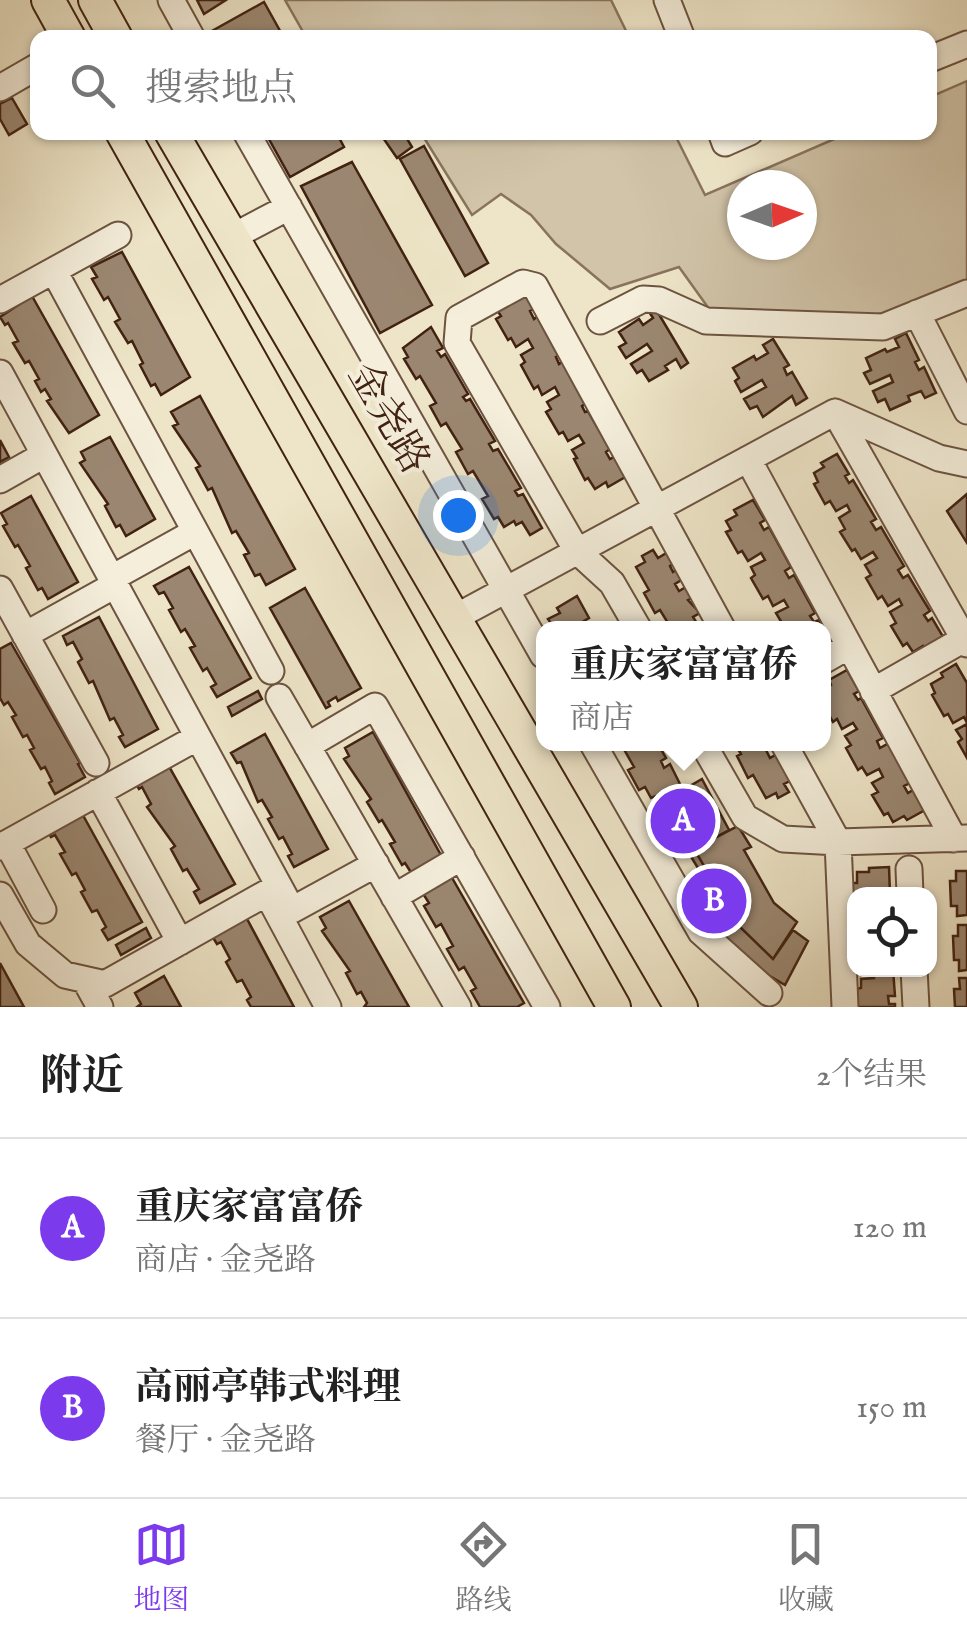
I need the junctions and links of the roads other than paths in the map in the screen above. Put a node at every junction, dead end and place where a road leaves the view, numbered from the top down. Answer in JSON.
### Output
{"nodes":[{"id":1,"x":48,"y":0,"type":"edge"},
{"id":2,"x":94,"y":0,"type":"edge"},
{"id":3,"x":171,"y":0,"type":"edge"},
{"id":4,"x":667,"y":0,"type":"edge"},
{"id":5,"x":65,"y":30,"type":"edge"},
{"id":6,"x":111,"y":30,"type":"edge"},
{"id":7,"x":188,"y":30,"type":"edge"},
{"id":8,"x":679,"y":30,"type":"edge"},
{"id":9,"x":967,"y":44,"type":"edge"},
{"id":10,"x":937,"y":57,"type":"edge"},
{"id":11,"x":30,"y":71,"type":"edge"},
{"id":12,"x":0,"y":88,"type":"edge"},
{"id":13,"x":126,"y":140,"type":"edge"},
{"id":14,"x":176,"y":140,"type":"edge"},
{"id":15,"x":251,"y":140,"type":"edge"},
{"id":16,"x":289,"y":207,"type":"junction"},
{"id":17,"x":118,"y":235,"type":"dead end"},
{"id":18,"x":232,"y":237,"type":"junction"},
{"id":19,"x":54,"y":270,"type":"junction"},
{"id":20,"x":967,"y":293,"type":"edge"},
{"id":21,"x":0,"y":300,"type":"edge"},
{"id":22,"x":917,"y":313,"type":"junction"},
{"id":23,"x":600,"y":321,"type":"dead end"},
{"id":24,"x":0,"y":373,"type":"edge"},
{"id":25,"x":967,"y":411,"type":"edge"},
{"id":26,"x":835,"y":412,"type":"junction"},
{"id":27,"x":44,"y":455,"type":"junction"},
{"id":28,"x":748,"y":459,"type":"junction"},
{"id":29,"x":967,"y":464,"type":"edge"},
{"id":30,"x":0,"y":480,"type":"edge"},
{"id":31,"x":657,"y":508,"type":"junction"},
{"id":32,"x":195,"y":532,"type":"junction"},
{"id":33,"x":576,"y":552,"type":"junction"},
{"id":34,"x":113,"y":582,"type":"junction"},
{"id":35,"x":0,"y":590,"type":"edge"},
{"id":36,"x":506,"y":590,"type":"junction"},
{"id":37,"x":454,"y":618,"type":"junction"},
{"id":38,"x":634,"y":621,"type":"edge"},
{"id":39,"x":718,"y":621,"type":"edge"},
{"id":40,"x":15,"y":634,"type":"edge"},
{"id":41,"x":966,"y":641,"type":"edge"},
{"id":42,"x":536,"y":642,"type":"edge"},
{"id":43,"x":849,"y":646,"type":"junction"},
{"id":44,"x":831,"y":656,"type":"edge"},
{"id":45,"x":270,"y":671,"type":"dead end"},
{"id":46,"x":874,"y":691,"type":"junction"},
{"id":47,"x":279,"y":697,"type":"dead end"},
{"id":48,"x":198,"y":738,"type":"junction"},
{"id":49,"x":307,"y":746,"type":"junction"},
{"id":50,"x":598,"y":751,"type":"edge"},
{"id":51,"x":707,"y":751,"type":"edge"},
{"id":52,"x":788,"y":751,"type":"edge"},
{"id":53,"x":96,"y":763,"type":"dead end"},
{"id":54,"x":98,"y":792,"type":"junction"},
{"id":55,"x":960,"y":838,"type":"edge"},
{"id":56,"x":838,"y":842,"type":"junction"},
{"id":57,"x":4,"y":846,"type":"edge"},
{"id":58,"x":462,"y":857,"type":"junction"},
{"id":59,"x":376,"y":864,"type":"junction"},
{"id":60,"x":273,"y":890,"type":"junction"},
{"id":61,"x":0,"y":894,"type":"edge"},
{"id":62,"x":394,"y":897,"type":"junction"},
{"id":63,"x":43,"y":910,"type":"dead end"},
{"id":64,"x":180,"y":942,"type":"junction"},
{"id":65,"x":914,"y":977,"type":"edge"},
{"id":66,"x":85,"y":980,"type":"junction"},
{"id":67,"x":769,"y":993,"type":"dead end"},
{"id":68,"x":100,"y":1007,"type":"edge"},
{"id":69,"x":328,"y":1007,"type":"edge"},
{"id":70,"x":458,"y":1007,"type":"edge"},
{"id":71,"x":547,"y":1007,"type":"edge"},
{"id":72,"x":614,"y":1007,"type":"edge"},
{"id":73,"x":681,"y":1007,"type":"edge"},
{"id":74,"x":845,"y":1007,"type":"edge"},
{"id":75,"x":916,"y":1007,"type":"edge"}],
"edges":[{"from":1,"to":5,"type":"main road"},
{"from":2,"to":6,"type":"main road"},
{"from":3,"to":7,"type":"street"},
{"from":4,"to":8,"type":"street"},
{"from":9,"to":10,"type":"street"},
{"from":11,"to":12,"type":"street"},
{"from":13,"to":72,"type":"main road"},
{"from":14,"to":18,"type":"main road","name":"金尧路"},
{"from":15,"to":16,"type":"street"},
{"from":16,"to":18,"type":"street"},
{"from":16,"to":36,"type":"street"},
{"from":17,"to":19,"type":"street"},
{"from":18,"to":37,"type":"main road","name":"金尧路"},
{"from":19,"to":21,"type":"street"},
{"from":19,"to":32,"type":"street"},
{"from":20,"to":22,"type":"street"},
{"from":22,"to":23,"type":"street"},
{"from":22,"to":25,"type":"street"},
{"from":24,"to":27,"type":"street"},
{"from":26,"to":28,"type":"street"},
{"from":26,"to":29,"type":"street"},
{"from":26,"to":41,"type":"street"},
{"from":27,"to":30,"type":"street"},
{"from":27,"to":34,"type":"street"},
{"from":28,"to":31,"type":"street"},
{"from":28,"to":43,"type":"street"},
{"from":31,"to":33,"type":"street"},
{"from":31,"to":33,"type":"street"},
{"from":31,"to":39,"type":"street"},
{"from":32,"to":34,"type":"street"},
{"from":32,"to":45,"type":"street"},
{"from":33,"to":36,"type":"street"},
{"from":33,"to":38,"type":"street"},
{"from":34,"to":40,"type":"street"},
{"from":34,"to":48,"type":"street"},
{"from":35,"to":40,"type":"street"},
{"from":36,"to":37,"type":"street"},
{"from":36,"to":42,"type":"street"},
{"from":37,"to":73,"type":"main road","name":"金尧路"},
{"from":40,"to":53,"type":"street"},
{"from":41,"to":46,"type":"street"},
{"from":43,"to":44,"type":"street"},
{"from":43,"to":46,"type":"street"},
{"from":46,"to":55,"type":"street"},
{"from":47,"to":49,"type":"street"},
{"from":48,"to":54,"type":"street"},
{"from":48,"to":60,"type":"street"},
{"from":49,"to":58,"type":"street"},
{"from":49,"to":59,"type":"street"},
{"from":50,"to":67,"type":"street"},
{"from":51,"to":56,"type":"street"},
{"from":52,"to":56,"type":"street"},
{"from":54,"to":57,"type":"street"},
{"from":54,"to":64,"type":"street"},
{"from":55,"to":56,"type":"street"},
{"from":56,"to":74,"type":"street"},
{"from":57,"to":63,"type":"street"},
{"from":58,"to":62,"type":"street"},
{"from":58,"to":71,"type":"street"},
{"from":59,"to":60,"type":"street"},
{"from":59,"to":62,"type":"street"},
{"from":60,"to":64,"type":"street"},
{"from":60,"to":69,"type":"street"},
{"from":61,"to":66,"type":"street"},
{"from":62,"to":70,"type":"street"},
{"from":64,"to":66,"type":"street"},
{"from":65,"to":75,"type":"street"},
{"from":66,"to":68,"type":"street"}]}
